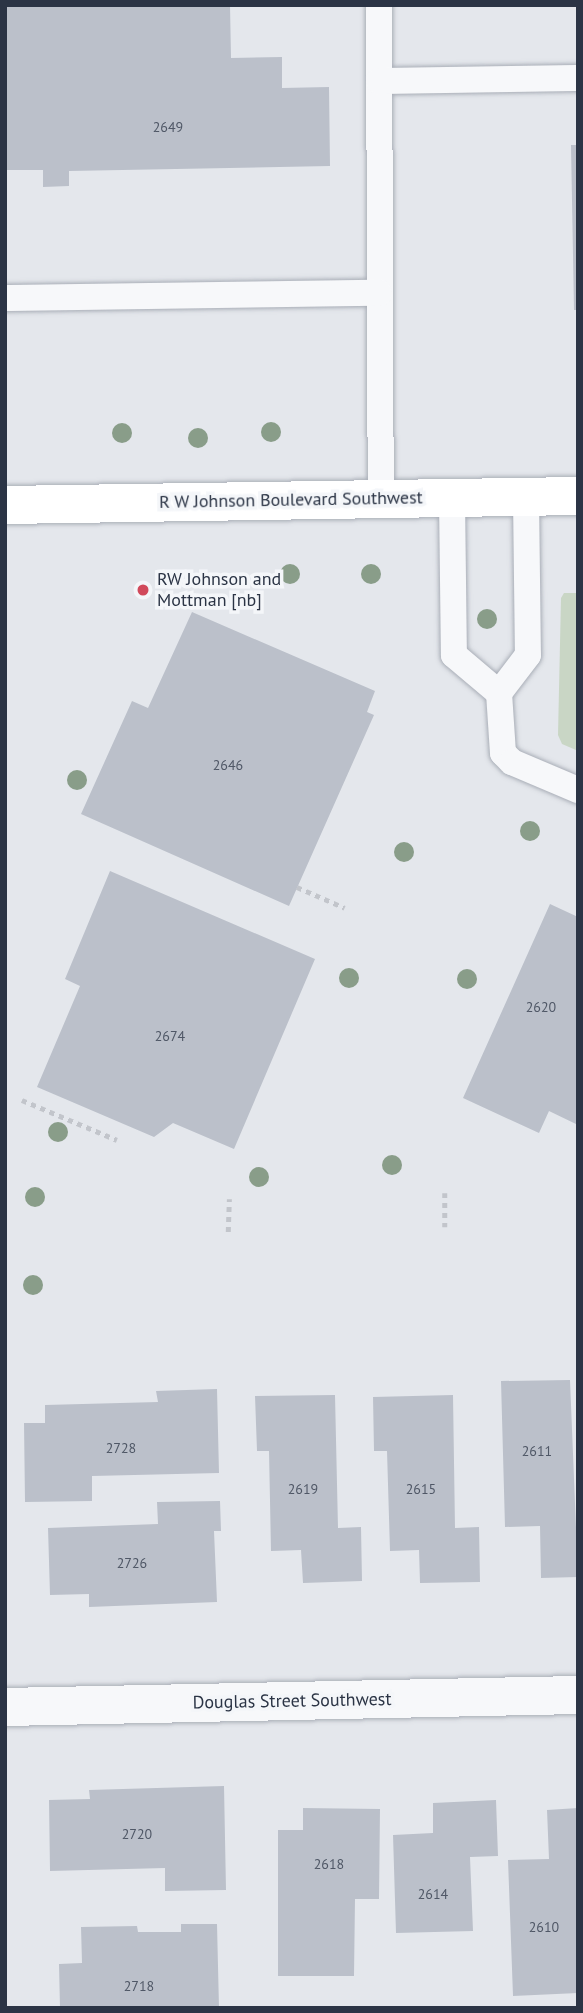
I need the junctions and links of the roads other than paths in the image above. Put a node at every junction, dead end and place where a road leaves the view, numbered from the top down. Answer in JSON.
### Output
{"nodes":[{"id":1,"x":379,"y":5,"type":"edge"},
{"id":2,"x":578,"y":78,"type":"edge"},
{"id":3,"x":379,"y":81,"type":"junction"},
{"id":4,"x":379,"y":293,"type":"junction"},
{"id":5,"x":5,"y":298,"type":"edge"},
{"id":6,"x":578,"y":496,"type":"edge"},
{"id":7,"x":526,"y":497,"type":"junction"},
{"id":8,"x":452,"y":498,"type":"junction"},
{"id":9,"x":381,"y":499,"type":"junction"},
{"id":10,"x":5,"y":505,"type":"edge"},
{"id":11,"x":499,"y":693,"type":"junction"},
{"id":12,"x":578,"y":790,"type":"edge"},
{"id":13,"x":578,"y":1695,"type":"edge"},
{"id":14,"x":5,"y":1707,"type":"edge"}],
"edges":[{"from":1,"to":3,"type":"lane"},
{"from":2,"to":3,"type":"lane"},
{"from":3,"to":4,"type":"lane"},
{"from":4,"to":5,"type":"lane"},
{"from":4,"to":9,"type":"lane"},
{"from":6,"to":7,"type":"street","name":"R W Johnson Boulevard Southwest"},
{"from":7,"to":8,"type":"street","name":"R W Johnson Boulevard Southwest"},
{"from":7,"to":11,"type":"lane"},
{"from":8,"to":9,"type":"street","name":"R W Johnson Boulevard Southwest"},
{"from":8,"to":11,"type":"lane"},
{"from":9,"to":10,"type":"street","name":"R W Johnson Boulevard Southwest"},
{"from":11,"to":12,"type":"lane"},
{"from":13,"to":14,"type":"street","name":"Douglas Street Southwest"}]}
